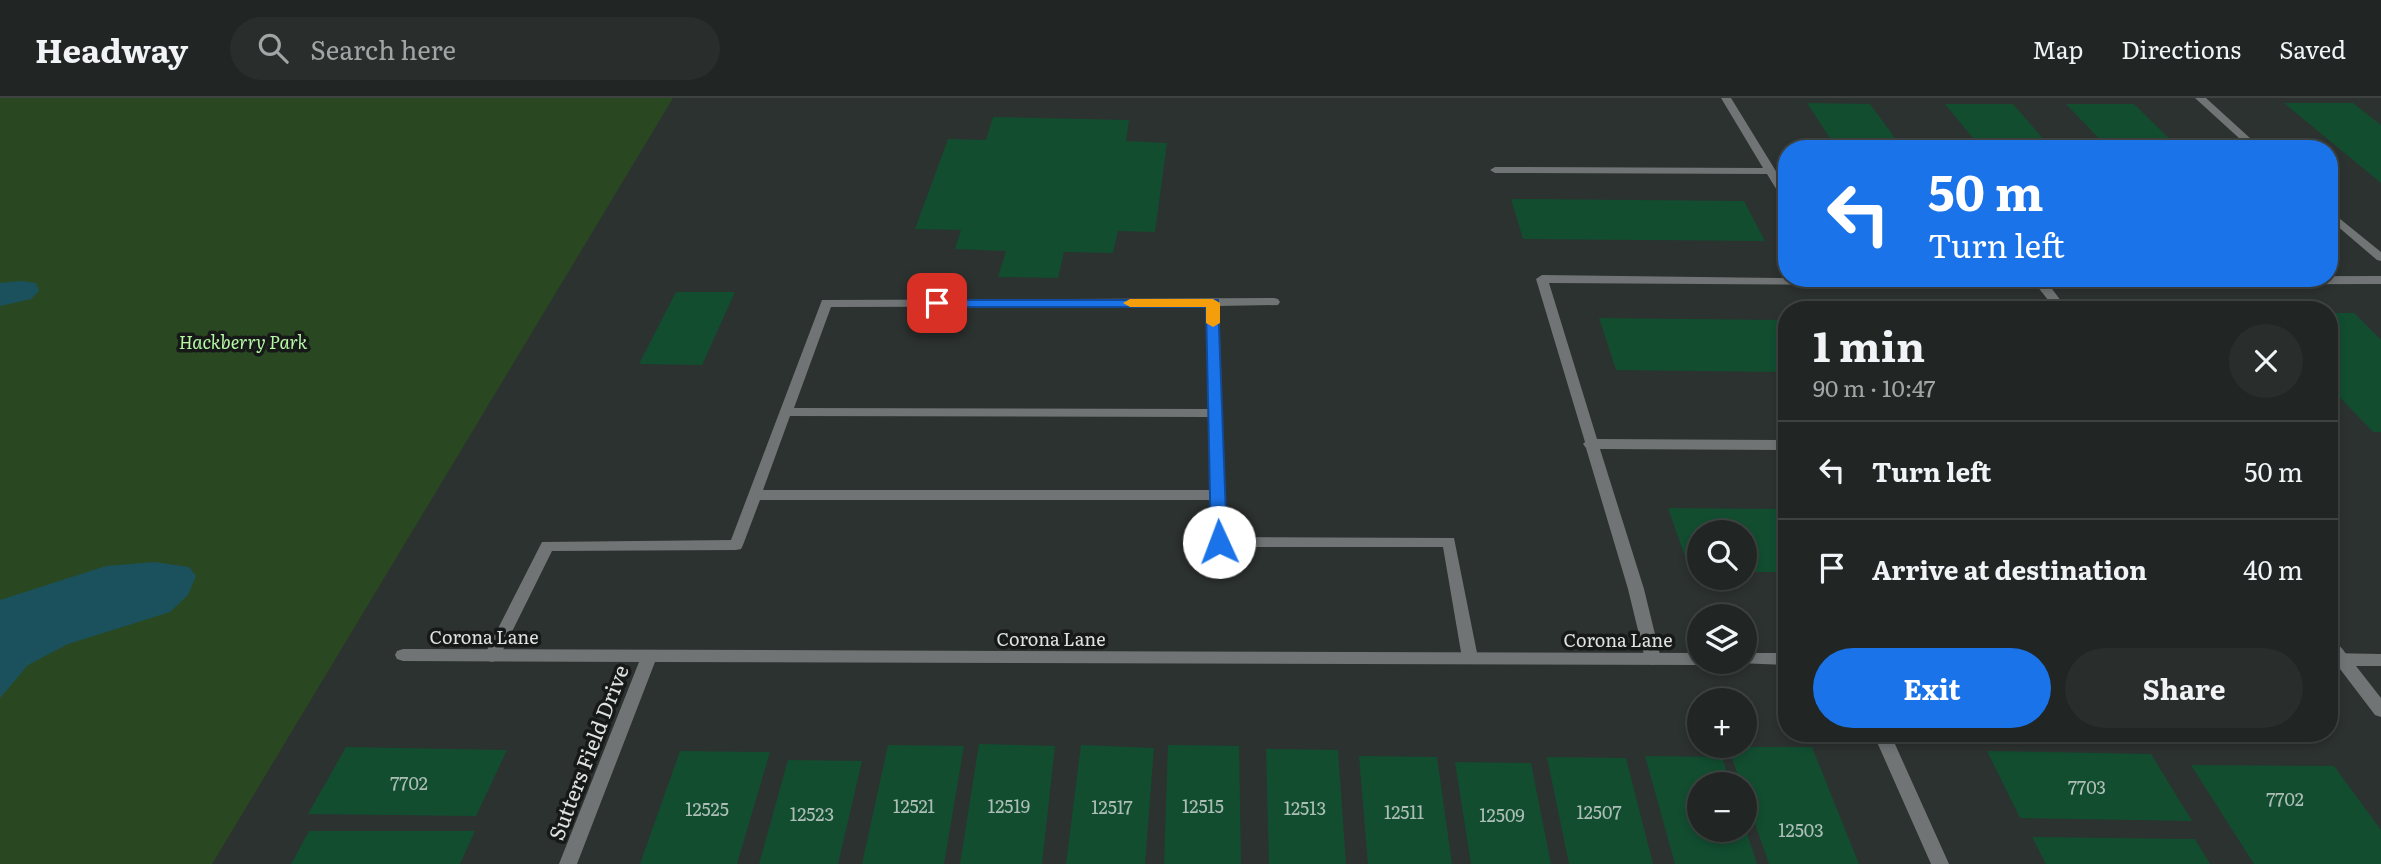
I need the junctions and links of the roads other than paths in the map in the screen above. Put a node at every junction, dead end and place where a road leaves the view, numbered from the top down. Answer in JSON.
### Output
{"nodes":[{"id":1,"x":1726,"y":98,"type":"edge"},
{"id":2,"x":2200,"y":98,"type":"edge"},
{"id":3,"x":2247,"y":140,"type":"edge"},
{"id":4,"x":1495,"y":170,"type":"dead end"},
{"id":5,"x":1770,"y":171,"type":"junction"},
{"id":6,"x":1778,"y":184,"type":"edge"},
{"id":7,"x":2338,"y":221,"type":"edge"},
{"id":8,"x":2381,"y":258,"type":"edge"},
{"id":9,"x":1778,"y":280,"type":"edge"},
{"id":10,"x":2338,"y":280,"type":"edge"},
{"id":11,"x":2381,"y":280,"type":"edge"},
{"id":12,"x":2044,"y":287,"type":"edge"},
{"id":13,"x":2055,"y":301,"type":"edge"},
{"id":14,"x":1273,"y":302,"type":"dead end"},
{"id":15,"x":1213,"y":303,"type":"junction"},
{"id":16,"x":786,"y":412,"type":"junction"},
{"id":17,"x":1216,"y":413,"type":"junction"},
{"id":18,"x":1590,"y":444,"type":"junction"},
{"id":19,"x":1778,"y":444,"type":"edge"},
{"id":20,"x":755,"y":495,"type":"junction"},
{"id":21,"x":1217,"y":495,"type":"junction"},
{"id":22,"x":403,"y":655,"type":"dead end"},
{"id":23,"x":492,"y":656,"type":"junction"},
{"id":24,"x":649,"y":656,"type":"junction"},
{"id":25,"x":1470,"y":658,"type":"junction"},
{"id":26,"x":1653,"y":659,"type":"junction"},
{"id":27,"x":1687,"y":659,"type":"edge"},
{"id":28,"x":1757,"y":659,"type":"edge"},
{"id":29,"x":1778,"y":659,"type":"edge"},
{"id":30,"x":2338,"y":659,"type":"edge"},
{"id":31,"x":2381,"y":660,"type":"edge"},
{"id":32,"x":2338,"y":662,"type":"edge"},
{"id":33,"x":2381,"y":710,"type":"edge"},
{"id":34,"x":1885,"y":742,"type":"edge"},
{"id":35,"x":568,"y":864,"type":"edge"},
{"id":36,"x":1940,"y":864,"type":"edge"}],
"edges":[{"from":1,"to":5,"type":"street"},
{"from":2,"to":3,"type":"street"},
{"from":4,"to":5,"type":"street"},
{"from":5,"to":6,"type":"street"},
{"from":7,"to":8,"type":"street"},
{"from":9,"to":18,"type":"street"},
{"from":10,"to":11,"type":"street"},
{"from":12,"to":13,"type":"street"},
{"from":14,"to":15,"type":"street"},
{"from":15,"to":16,"type":"street"},
{"from":15,"to":17,"type":"street"},
{"from":16,"to":17,"type":"street"},
{"from":16,"to":20,"type":"street"},
{"from":17,"to":21,"type":"street"},
{"from":18,"to":19,"type":"street"},
{"from":18,"to":26,"type":"street"},
{"from":20,"to":21,"type":"street"},
{"from":20,"to":23,"type":"street"},
{"from":21,"to":25,"type":"street"},
{"from":22,"to":23,"type":"street","name":"Corona Lane"},
{"from":23,"to":24,"type":"street","name":"Corona Lane"},
{"from":24,"to":25,"type":"street","name":"Corona Lane"},
{"from":24,"to":35,"type":"street","name":"Sutters Field Drive"},
{"from":25,"to":26,"type":"street","name":"Corona Lane"},
{"from":26,"to":27,"type":"street","name":"Corona Lane"},
{"from":28,"to":29,"type":"street"},
{"from":30,"to":31,"type":"street"},
{"from":32,"to":33,"type":"street"},
{"from":34,"to":36,"type":"street"}]}
